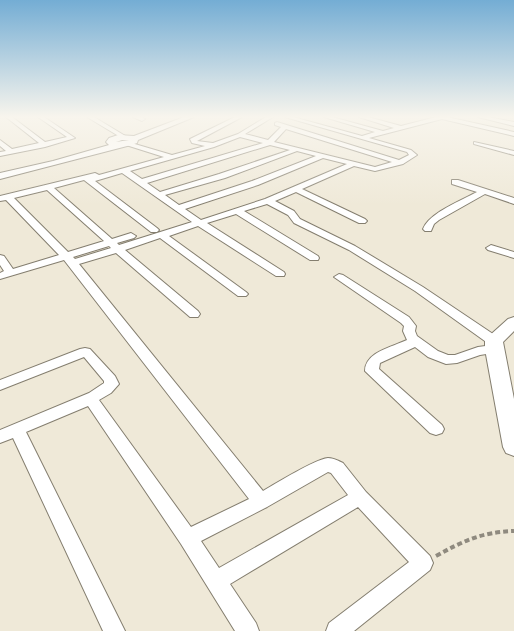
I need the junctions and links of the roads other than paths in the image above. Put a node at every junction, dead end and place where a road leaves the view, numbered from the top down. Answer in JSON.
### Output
{"nodes":[{"id":1,"x":5,"y":146,"type":"edge"},
{"id":2,"x":38,"y":146,"type":"edge"},
{"id":3,"x":107,"y":146,"type":"edge"},
{"id":4,"x":140,"y":146,"type":"edge"},
{"id":5,"x":210,"y":146,"type":"edge"},
{"id":6,"x":258,"y":146,"type":"edge"},
{"id":7,"x":282,"y":146,"type":"edge"},
{"id":8,"x":303,"y":146,"type":"edge"},
{"id":9,"x":349,"y":146,"type":"edge"},
{"id":10,"x":390,"y":146,"type":"edge"},
{"id":11,"x":489,"y":146,"type":"edge"},
{"id":12,"x":295,"y":150,"type":"junction"},
{"id":13,"x":11,"y":152,"type":"junction"},
{"id":14,"x":158,"y":153,"type":"junction"},
{"id":15,"x":514,"y":153,"type":"edge"},
{"id":16,"x":0,"y":154,"type":"edge"},
{"id":17,"x":322,"y":156,"type":"junction"},
{"id":18,"x":172,"y":157,"type":"junction"},
{"id":19,"x":340,"y":160,"type":"junction"},
{"id":20,"x":400,"y":162,"type":"junction"},
{"id":21,"x":353,"y":164,"type":"junction"},
{"id":22,"x":123,"y":170,"type":"junction"},
{"id":23,"x":16,"y":171,"type":"junction"},
{"id":24,"x":0,"y":172,"type":"edge"},
{"id":25,"x":0,"y":176,"type":"edge"},
{"id":26,"x":87,"y":179,"type":"junction"},
{"id":27,"x":141,"y":182,"type":"junction"},
{"id":28,"x":455,"y":182,"type":"dead end"},
{"id":29,"x":50,"y":188,"type":"junction"},
{"id":30,"x":296,"y":189,"type":"junction"},
{"id":31,"x":485,"y":191,"type":"junction"},
{"id":32,"x":158,"y":194,"type":"junction"},
{"id":33,"x":4,"y":198,"type":"edge"},
{"id":34,"x":268,"y":201,"type":"junction"},
{"id":35,"x":514,"y":201,"type":"edge"},
{"id":36,"x":180,"y":208,"type":"junction"},
{"id":37,"x":237,"y":211,"type":"junction"},
{"id":38,"x":192,"y":218,"type":"junction"},
{"id":39,"x":362,"y":221,"type":"dead end"},
{"id":40,"x":202,"y":223,"type":"junction"},
{"id":41,"x":428,"y":229,"type":"dead end"},
{"id":42,"x":158,"y":232,"type":"junction"},
{"id":43,"x":114,"y":246,"type":"junction"},
{"id":44,"x":491,"y":248,"type":"dead end"},
{"id":45,"x":514,"y":255,"type":"edge"},
{"id":46,"x":0,"y":258,"type":"edge"},
{"id":47,"x":314,"y":258,"type":"dead end"},
{"id":48,"x":70,"y":260,"type":"junction"},
{"id":49,"x":5,"y":274,"type":"edge"},
{"id":50,"x":280,"y":274,"type":"dead end"},
{"id":51,"x":339,"y":277,"type":"dead end"},
{"id":52,"x":242,"y":294,"type":"dead end"},
{"id":53,"x":194,"y":314,"type":"dead end"},
{"id":54,"x":514,"y":322,"type":"edge"},
{"id":55,"x":416,"y":341,"type":"junction"},
{"id":56,"x":494,"y":345,"type":"junction"},
{"id":57,"x":0,"y":385,"type":"edge"},
{"id":58,"x":90,"y":398,"type":"junction"},
{"id":59,"x":17,"y":429,"type":"junction"},
{"id":60,"x":436,"y":429,"type":"dead end"},
{"id":61,"x":0,"y":437,"type":"edge"},
{"id":62,"x":514,"y":447,"type":"edge"},
{"id":63,"x":360,"y":497,"type":"junction"},
{"id":64,"x":261,"y":501,"type":"junction"},
{"id":65,"x":188,"y":538,"type":"junction"},
{"id":66,"x":216,"y":581,"type":"junction"},
{"id":67,"x":114,"y":631,"type":"edge"},
{"id":68,"x":248,"y":631,"type":"edge"},
{"id":69,"x":337,"y":631,"type":"edge"}],
"edges":[{"from":1,"to":13,"type":"street"},
{"from":2,"to":13,"type":"street"},
{"from":3,"to":23,"type":"street"},
{"from":4,"to":14,"type":"street"},
{"from":5,"to":18,"type":"street"},
{"from":6,"to":27,"type":"street"},
{"from":7,"to":12,"type":"street"},
{"from":8,"to":19,"type":"street"},
{"from":9,"to":20,"type":"street"},
{"from":10,"to":20,"type":"street"},
{"from":11,"to":15,"type":"street"},
{"from":12,"to":17,"type":"street"},
{"from":12,"to":32,"type":"street"},
{"from":13,"to":16,"type":"street"},
{"from":14,"to":18,"type":"street"},
{"from":14,"to":26,"type":"street"},
{"from":17,"to":19,"type":"street"},
{"from":17,"to":36,"type":"street"},
{"from":18,"to":22,"type":"street"},
{"from":19,"to":21,"type":"street"},
{"from":20,"to":21,"type":"street"},
{"from":21,"to":30,"type":"street"},
{"from":22,"to":26,"type":"street"},
{"from":22,"to":27,"type":"street"},
{"from":23,"to":24,"type":"street"},
{"from":23,"to":25,"type":"street"},
{"from":26,"to":29,"type":"street"},
{"from":26,"to":42,"type":"street"},
{"from":27,"to":32,"type":"street"},
{"from":28,"to":31,"type":"street"},
{"from":29,"to":33,"type":"street"},
{"from":29,"to":43,"type":"street"},
{"from":30,"to":34,"type":"street"},
{"from":30,"to":39,"type":"street"},
{"from":31,"to":35,"type":"street"},
{"from":31,"to":41,"type":"street"},
{"from":32,"to":36,"type":"street"},
{"from":33,"to":48,"type":"street"},
{"from":34,"to":37,"type":"street"},
{"from":34,"to":56,"type":"street"},
{"from":36,"to":38,"type":"street"},
{"from":37,"to":40,"type":"street"},
{"from":37,"to":47,"type":"street"},
{"from":38,"to":40,"type":"street"},
{"from":38,"to":42,"type":"street"},
{"from":40,"to":42,"type":"street"},
{"from":40,"to":50,"type":"street"},
{"from":42,"to":43,"type":"street"},
{"from":42,"to":52,"type":"street"},
{"from":43,"to":48,"type":"street"},
{"from":43,"to":53,"type":"street"},
{"from":44,"to":45,"type":"street"},
{"from":46,"to":49,"type":"street"},
{"from":48,"to":49,"type":"street"},
{"from":48,"to":64,"type":"street"},
{"from":51,"to":55,"type":"street"},
{"from":54,"to":56,"type":"street"},
{"from":55,"to":56,"type":"street"},
{"from":55,"to":60,"type":"street"},
{"from":56,"to":62,"type":"street"},
{"from":57,"to":58,"type":"street"},
{"from":58,"to":59,"type":"street"},
{"from":58,"to":65,"type":"street"},
{"from":59,"to":61,"type":"street"},
{"from":59,"to":67,"type":"street"},
{"from":63,"to":64,"type":"street"},
{"from":63,"to":66,"type":"street"},
{"from":63,"to":69,"type":"street"},
{"from":64,"to":65,"type":"street"},
{"from":65,"to":66,"type":"street"},
{"from":66,"to":68,"type":"street"}]}
